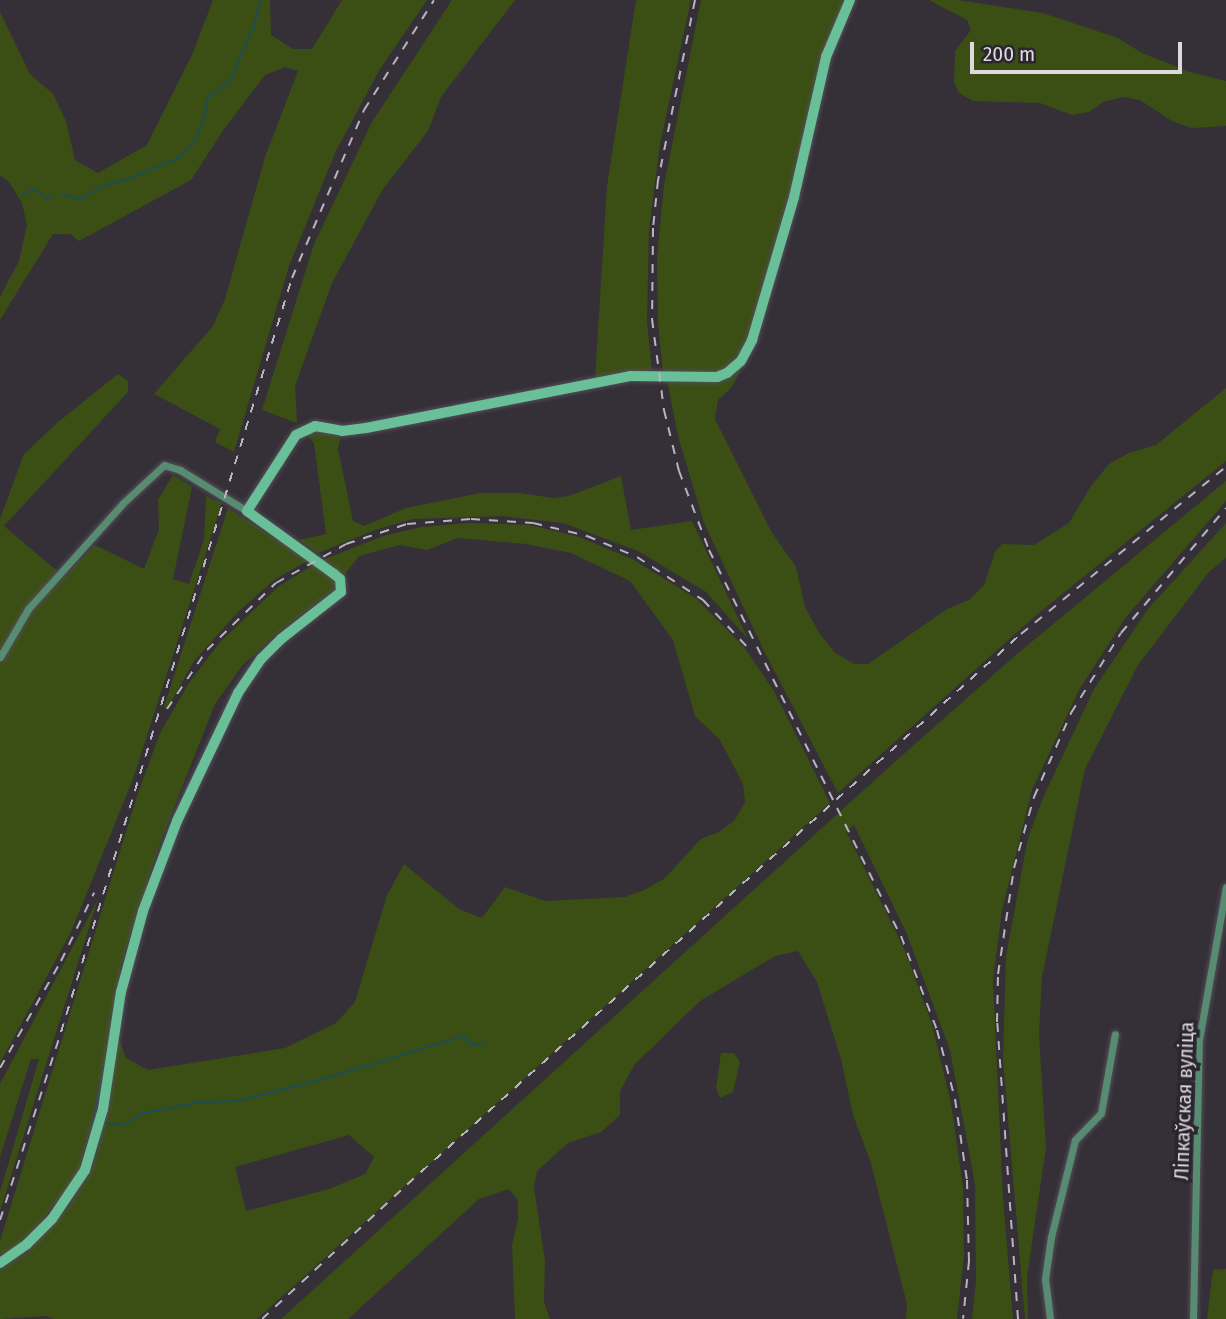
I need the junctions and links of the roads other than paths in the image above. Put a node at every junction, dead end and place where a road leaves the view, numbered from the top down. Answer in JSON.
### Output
{"nodes":[{"id":1,"x":850,"y":0,"type":"edge"},
{"id":2,"x":247,"y":511,"type":"junction"},
{"id":3,"x":0,"y":657,"type":"edge"},
{"id":4,"x":1226,"y":887,"type":"edge"},
{"id":5,"x":1115,"y":1034,"type":"dead end"},
{"id":6,"x":0,"y":1263,"type":"edge"},
{"id":7,"x":1050,"y":1319,"type":"edge"},
{"id":8,"x":1193,"y":1319,"type":"edge"}],
"edges":[{"from":1,"to":2,"type":"street"},
{"from":2,"to":3,"type":"street"},
{"from":2,"to":6,"type":"street"},
{"from":4,"to":8,"type":"street","name":"Ліпкаўская вуліца"},
{"from":5,"to":7,"type":"street"}]}
